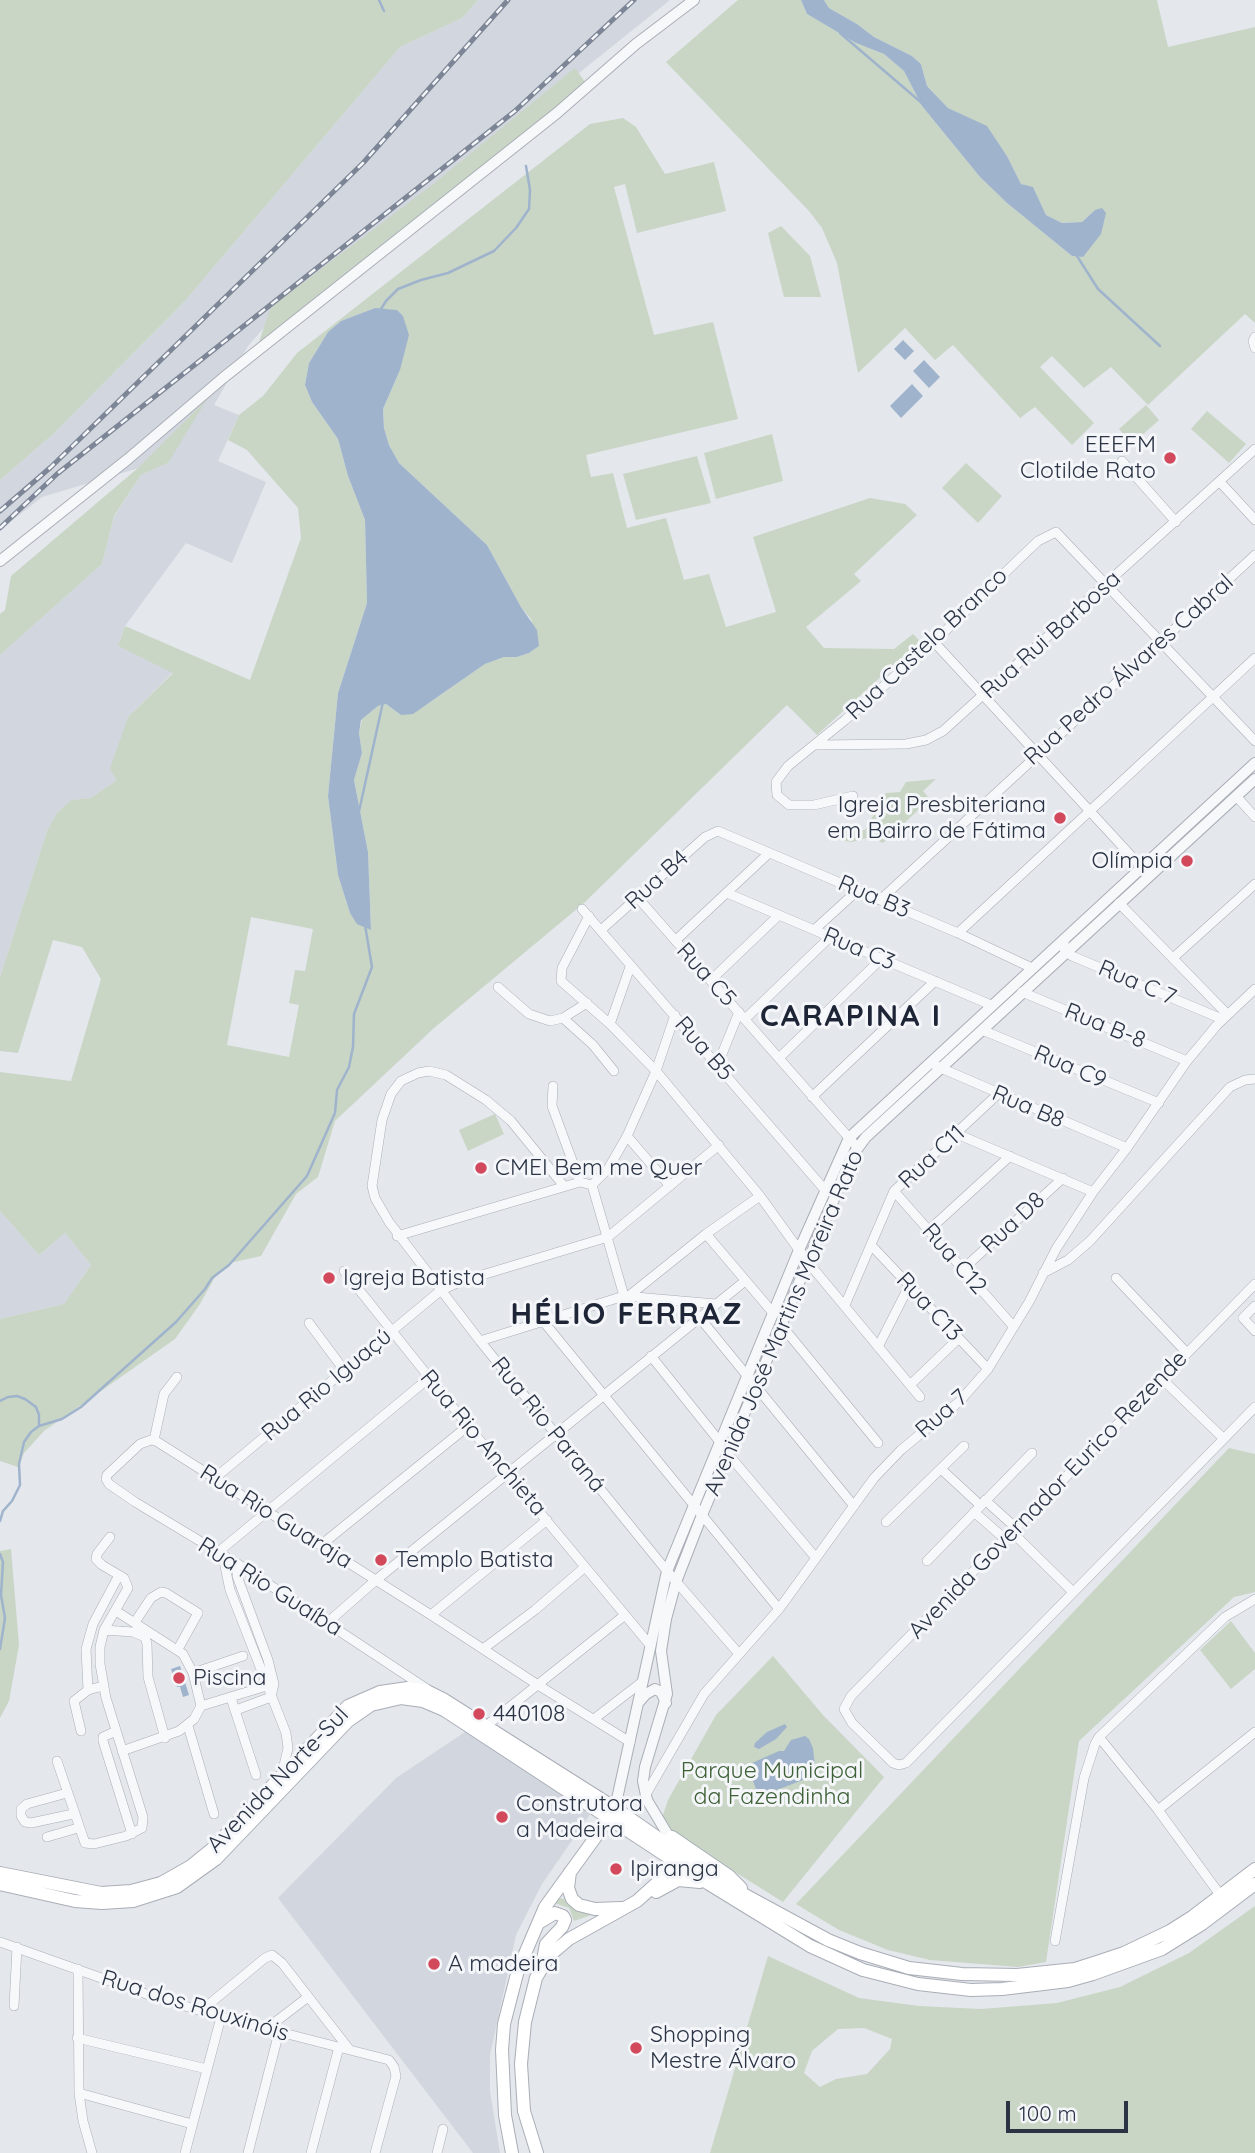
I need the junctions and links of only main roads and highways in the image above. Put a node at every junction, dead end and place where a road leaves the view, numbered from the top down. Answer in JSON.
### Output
{"nodes":[{"id":1,"x":612,"y":1813,"type":"junction"},
{"id":2,"x":667,"y":1833,"type":"road end"},
{"id":3,"x":675,"y":1856,"type":"junction"},
{"id":4,"x":1255,"y":1869,"type":"edge"},
{"id":5,"x":570,"y":1871,"type":"junction"},
{"id":6,"x":0,"y":1873,"type":"edge"},
{"id":7,"x":0,"y":1884,"type":"edge"},
{"id":8,"x":709,"y":1884,"type":"junction"},
{"id":9,"x":1255,"y":1884,"type":"edge"},
{"id":10,"x":749,"y":1896,"type":"junction"},
{"id":11,"x":631,"y":1904,"type":"junction"},
{"id":12,"x":535,"y":1926,"type":"junction"},
{"id":13,"x":542,"y":1965,"type":"junction"},
{"id":14,"x":535,"y":2149,"type":"edge"},
{"id":15,"x":511,"y":2150,"type":"edge"}],
"edges":[{"from":1,"to":3,"type":"main road"},
{"from":1,"to":5,"type":"main road"},
{"from":1,"to":6,"type":"main road","name":"Avenida Norte-Sul"},
{"from":1,"to":7,"type":"main road","name":"Avenida Norte-Sul"},
{"from":2,"to":10,"type":"main road"},
{"from":3,"to":8,"type":"main road"},
{"from":3,"to":10,"type":"main road"},
{"from":3,"to":11,"type":"main road"},
{"from":4,"to":10,"type":"main road"},
{"from":5,"to":11,"type":"main road"},
{"from":5,"to":12,"type":"main road"},
{"from":8,"to":9,"type":"main road"},
{"from":8,"to":11,"type":"main road"},
{"from":11,"to":13,"type":"main road"},
{"from":12,"to":13,"type":"main road"},
{"from":12,"to":15,"type":"main road"},
{"from":13,"to":14,"type":"main road"}]}
